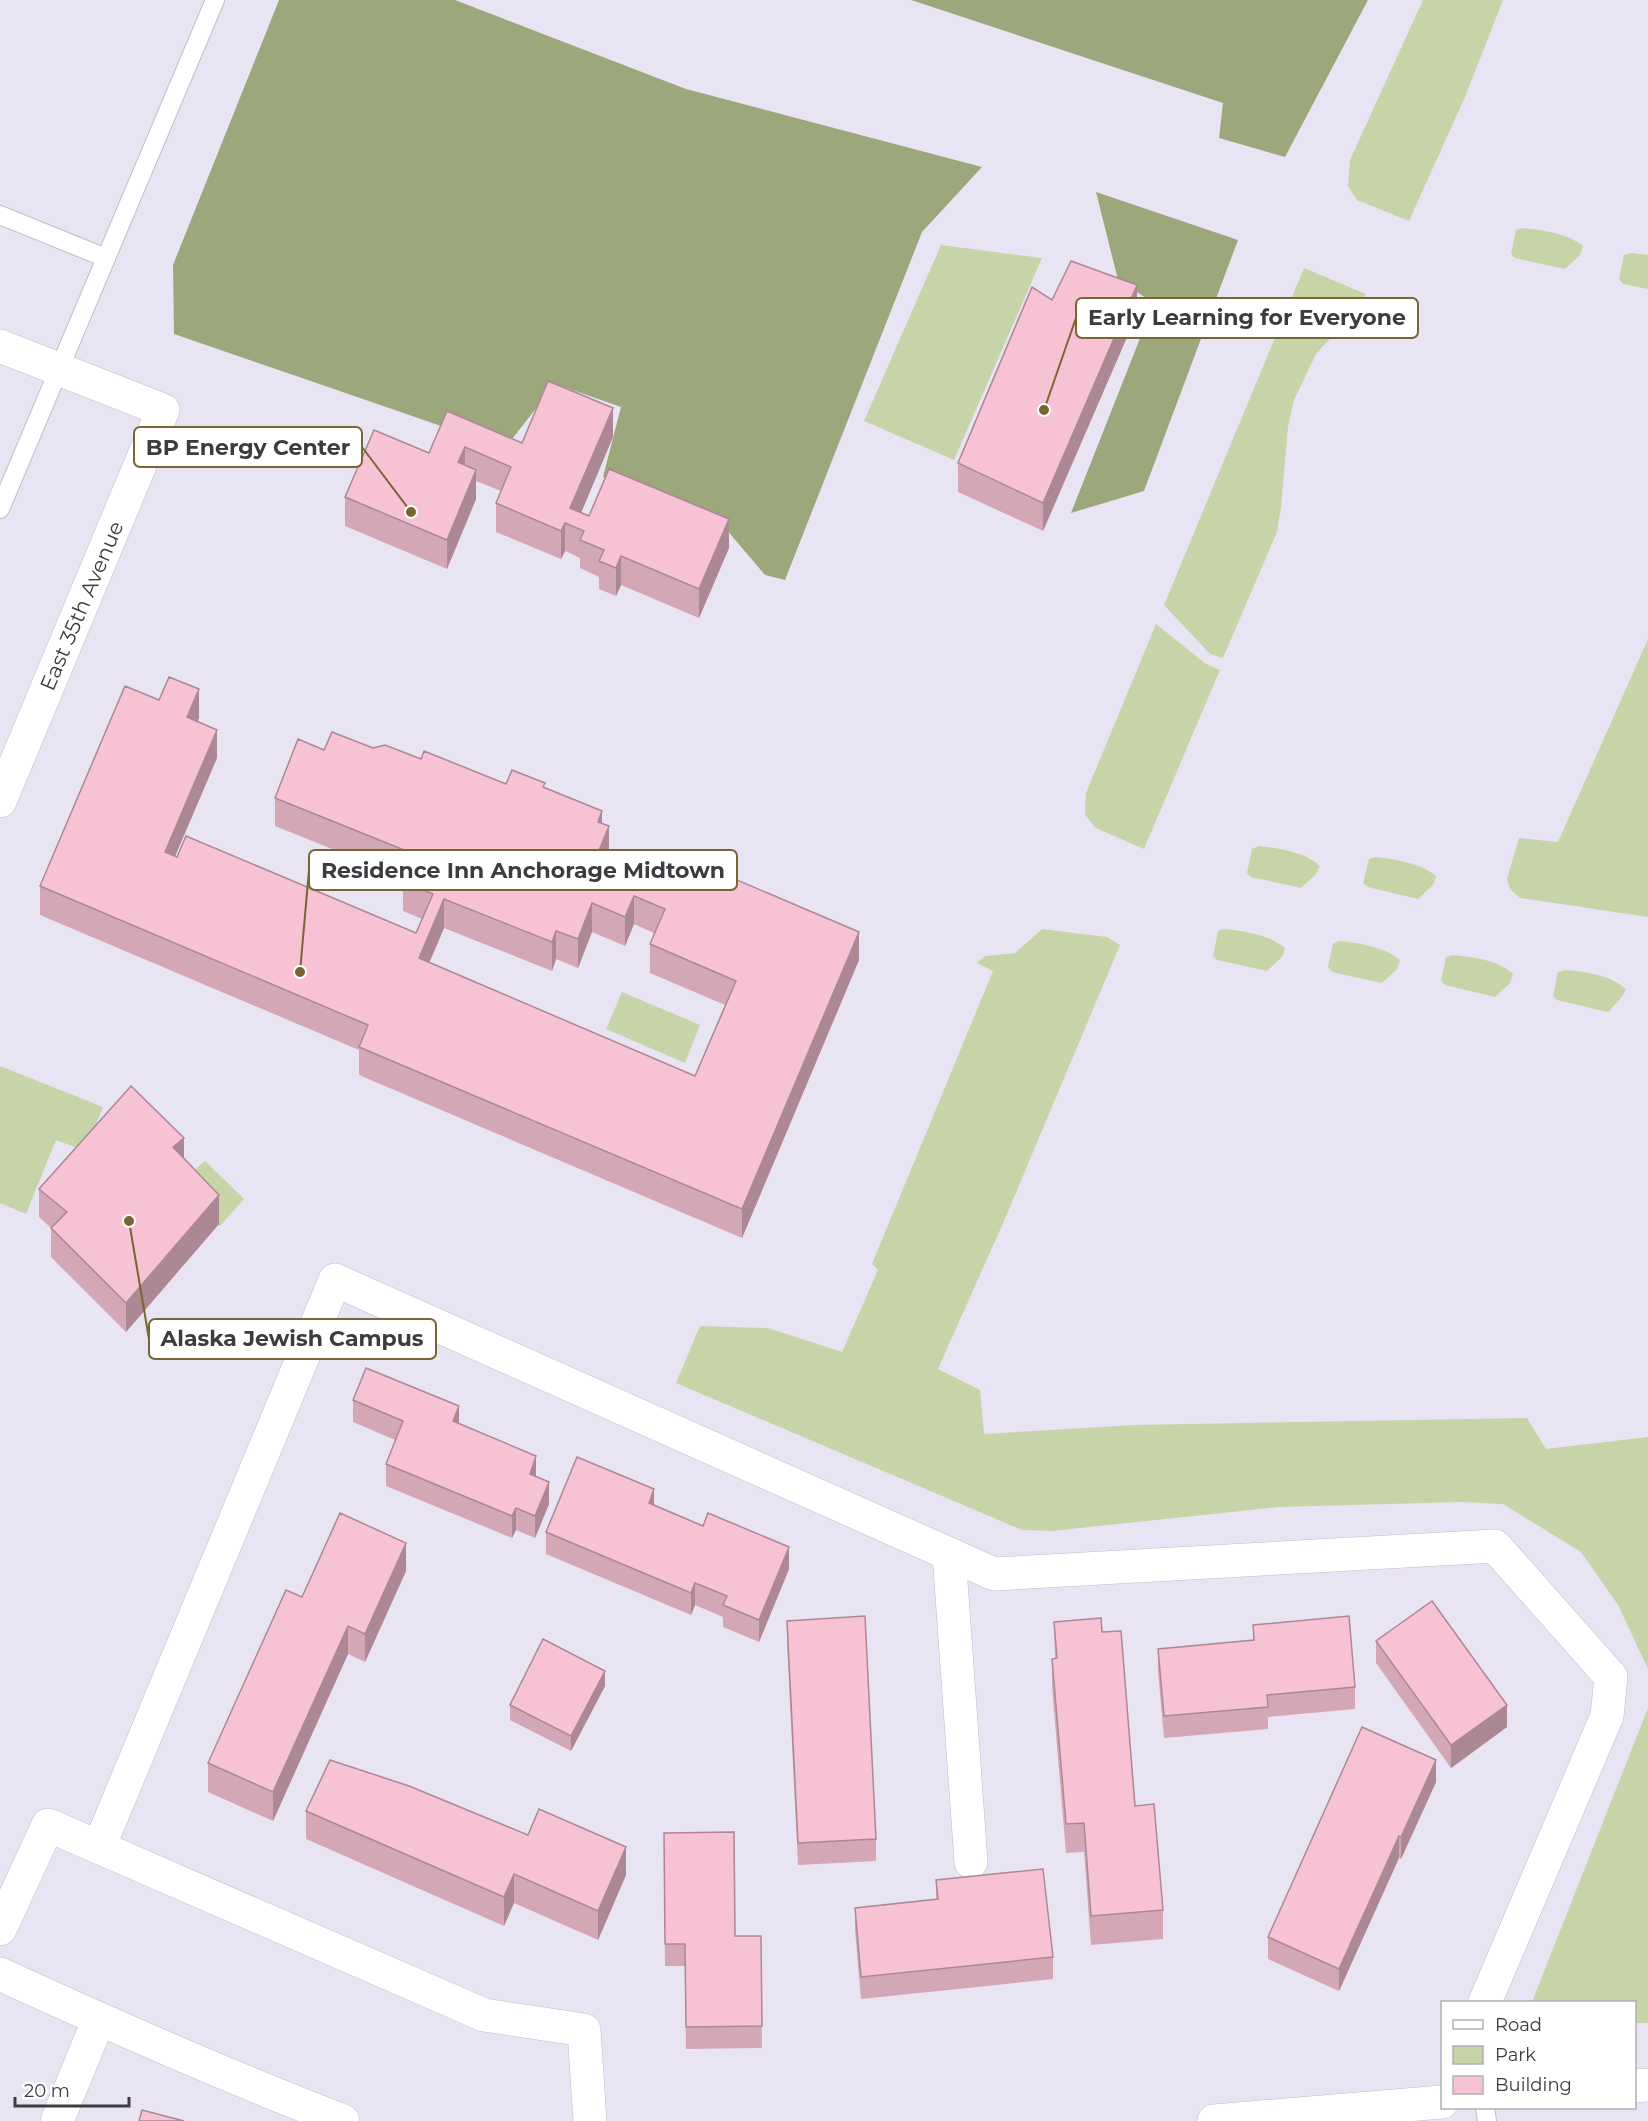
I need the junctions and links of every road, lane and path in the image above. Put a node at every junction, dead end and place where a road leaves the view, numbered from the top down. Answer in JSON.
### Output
{"nodes":[{"id":1,"x":215,"y":0,"type":"edge"},
{"id":2,"x":0,"y":215,"type":"edge"},
{"id":3,"x":106,"y":258,"type":"junction"},
{"id":4,"x":0,"y":346,"type":"edge"},
{"id":5,"x":59,"y":369,"type":"junction"},
{"id":6,"x":0,"y":509,"type":"edge"},
{"id":7,"x":0,"y":801,"type":"edge"},
{"id":8,"x":949,"y":1554,"type":"junction"},
{"id":9,"x":99,"y":1847,"type":"junction"},
{"id":10,"x":971,"y":1862,"type":"dead end"},
{"id":11,"x":0,"y":1929,"type":"edge"},
{"id":12,"x":0,"y":1974,"type":"edge"},
{"id":13,"x":1485,"y":2001,"type":"edge"},
{"id":14,"x":99,"y":2019,"type":"junction"},
{"id":15,"x":1441,"y":2102,"type":"edge"},
{"id":16,"x":57,"y":2121,"type":"edge"},
{"id":17,"x":343,"y":2121,"type":"edge"},
{"id":18,"x":590,"y":2121,"type":"edge"},
{"id":19,"x":1214,"y":2121,"type":"edge"}],
"edges":[{"from":1,"to":3,"type":"lane"},
{"from":2,"to":3,"type":"lane"},
{"from":3,"to":5,"type":"lane"},
{"from":4,"to":5,"type":"street"},
{"from":5,"to":6,"type":"lane"},
{"from":5,"to":7,"type":"street","name":"East 35th Avenue"},
{"from":8,"to":9,"type":"street"},
{"from":8,"to":10,"type":"street"},
{"from":8,"to":13,"type":"street"},
{"from":9,"to":11,"type":"street"},
{"from":9,"to":18,"type":"street"},
{"from":12,"to":14,"type":"street"},
{"from":14,"to":16,"type":"street"},
{"from":14,"to":17,"type":"street"},
{"from":15,"to":19,"type":"street"}]}
